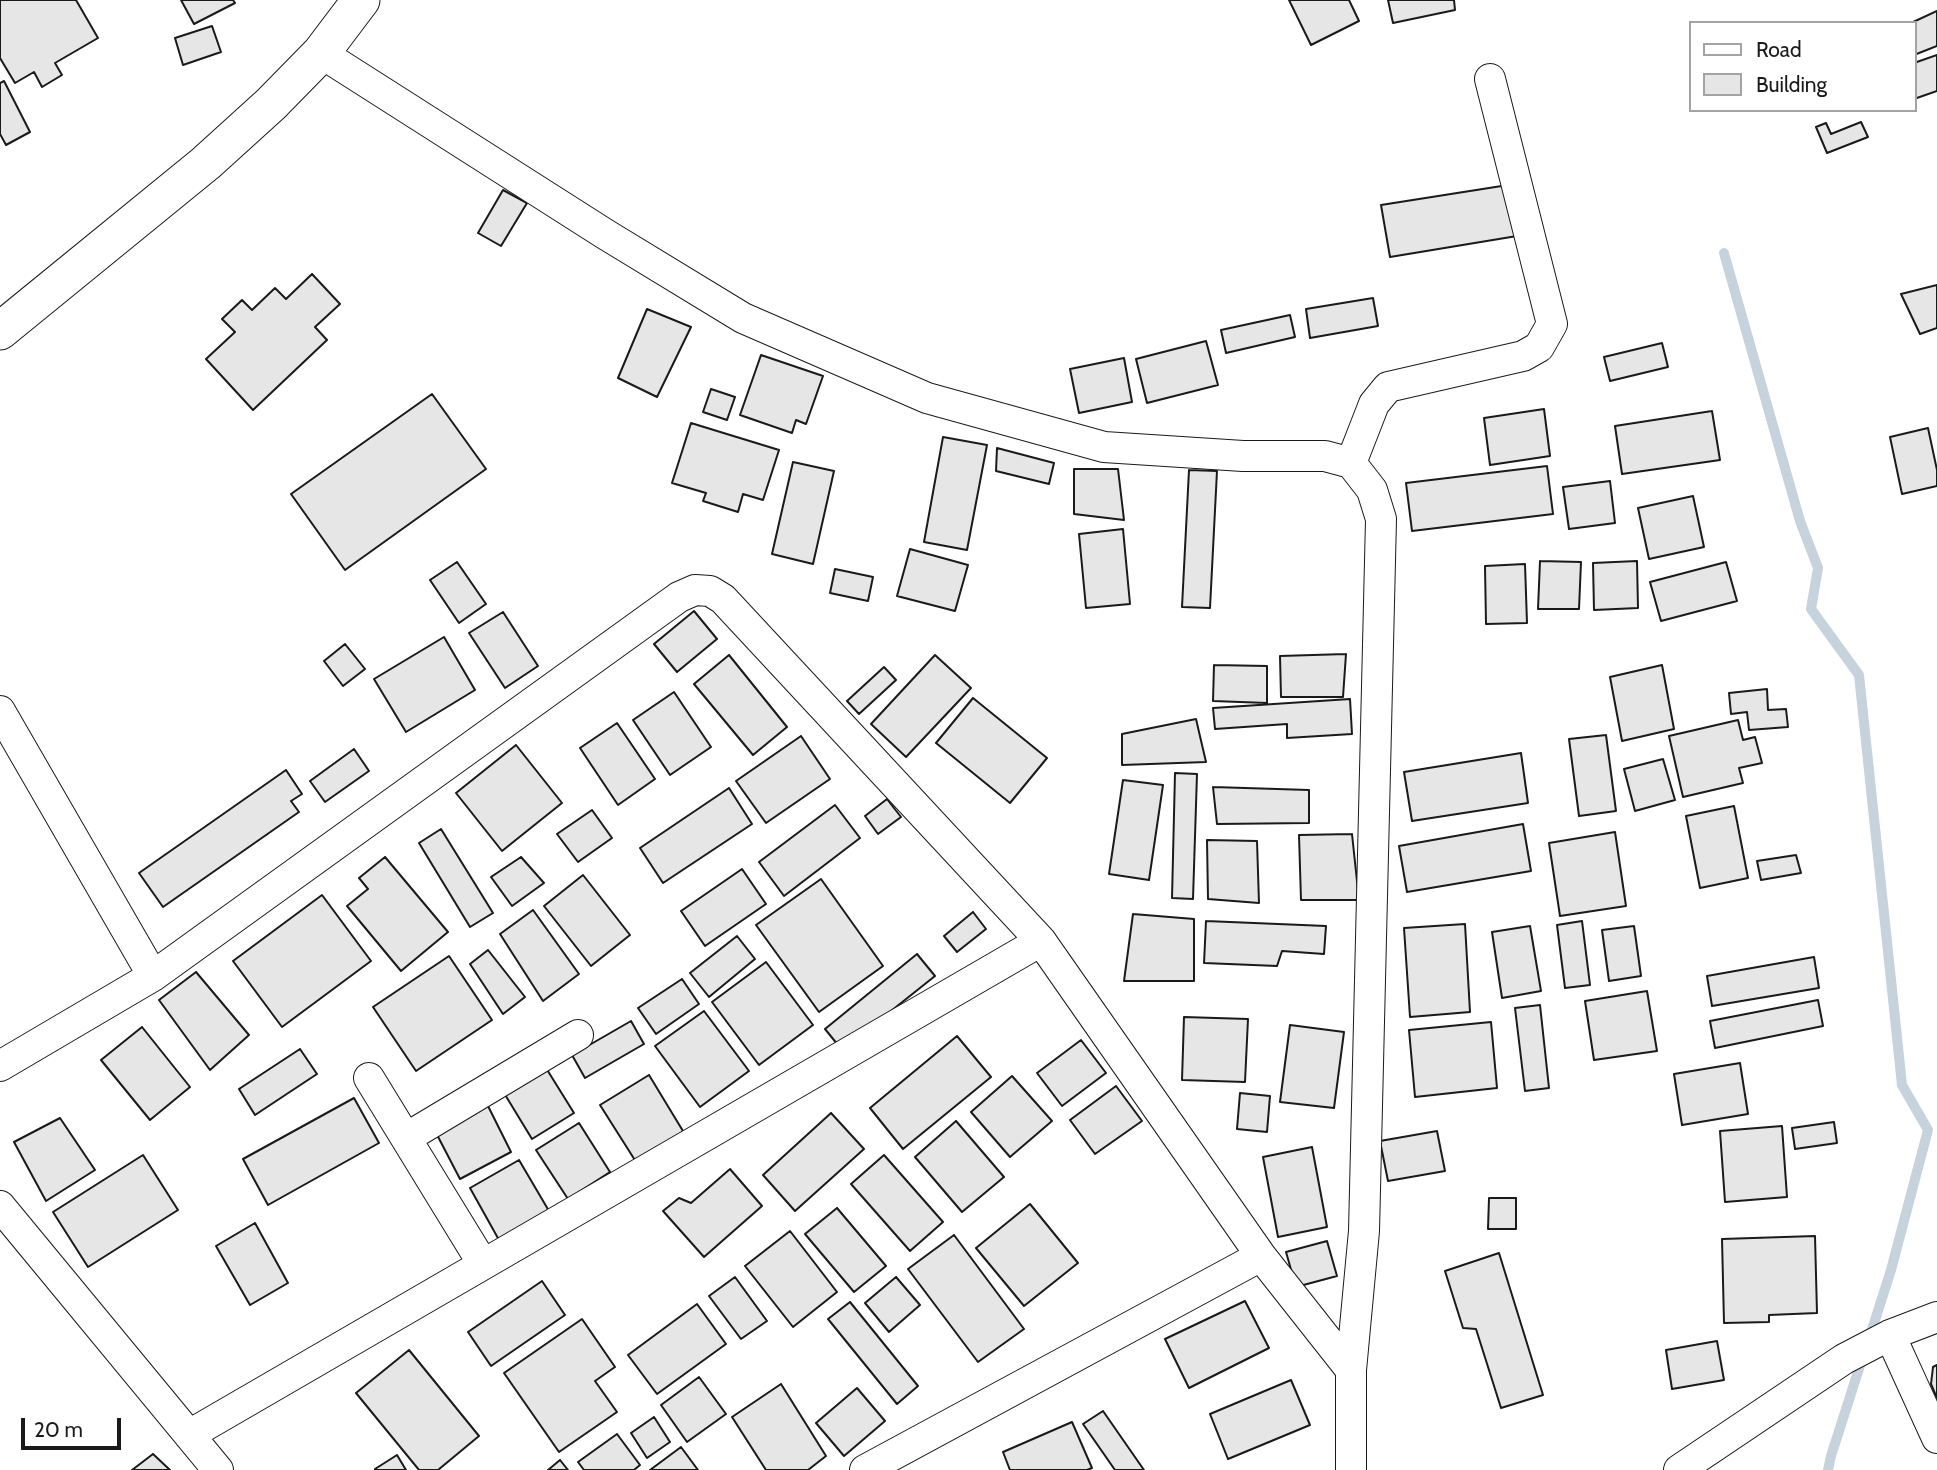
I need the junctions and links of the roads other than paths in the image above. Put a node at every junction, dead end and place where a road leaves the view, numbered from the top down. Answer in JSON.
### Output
{"nodes":[{"id":1,"x":361,"y":0,"type":"edge"},
{"id":2,"x":321,"y":53,"type":"junction"},
{"id":3,"x":1490,"y":79,"type":"dead end"},
{"id":4,"x":0,"y":331,"type":"edge"},
{"id":5,"x":1351,"y":463,"type":"junction"},
{"id":6,"x":0,"y":711,"type":"edge"},
{"id":7,"x":1041,"y":941,"type":"junction"},
{"id":8,"x":153,"y":976,"type":"junction"},
{"id":9,"x":578,"y":1035,"type":"dead end"},
{"id":10,"x":0,"y":1066,"type":"edge"},
{"id":11,"x":369,"y":1078,"type":"dead end"},
{"id":12,"x":406,"y":1138,"type":"junction"},
{"id":13,"x":0,"y":1206,"type":"edge"},
{"id":14,"x":1261,"y":1256,"type":"junction"},
{"id":15,"x":483,"y":1264,"type":"junction"},
{"id":16,"x":1937,"y":1317,"type":"edge"},
{"id":17,"x":1885,"y":1338,"type":"junction"},
{"id":18,"x":1351,"y":1370,"type":"junction"},
{"id":19,"x":189,"y":1435,"type":"junction"},
{"id":20,"x":1937,"y":1438,"type":"edge"},
{"id":21,"x":218,"y":1470,"type":"edge"},
{"id":22,"x":865,"y":1470,"type":"edge"},
{"id":23,"x":1352,"y":1470,"type":"edge"},
{"id":24,"x":1679,"y":1470,"type":"edge"}],
"edges":[{"from":1,"to":2,"type":"street"},
{"from":2,"to":4,"type":"street"},
{"from":2,"to":5,"type":"street"},
{"from":3,"to":5,"type":"street"},
{"from":5,"to":18,"type":"street"},
{"from":6,"to":8,"type":"street"},
{"from":7,"to":8,"type":"street"},
{"from":7,"to":14,"type":"street"},
{"from":7,"to":15,"type":"street"},
{"from":8,"to":10,"type":"street"},
{"from":9,"to":12,"type":"street"},
{"from":11,"to":12,"type":"street"},
{"from":12,"to":15,"type":"street"},
{"from":13,"to":19,"type":"street"},
{"from":14,"to":18,"type":"street"},
{"from":14,"to":22,"type":"street"},
{"from":15,"to":19,"type":"street"},
{"from":16,"to":17,"type":"street"},
{"from":17,"to":20,"type":"street"},
{"from":17,"to":24,"type":"street"},
{"from":18,"to":23,"type":"street"},
{"from":19,"to":21,"type":"street"}]}
